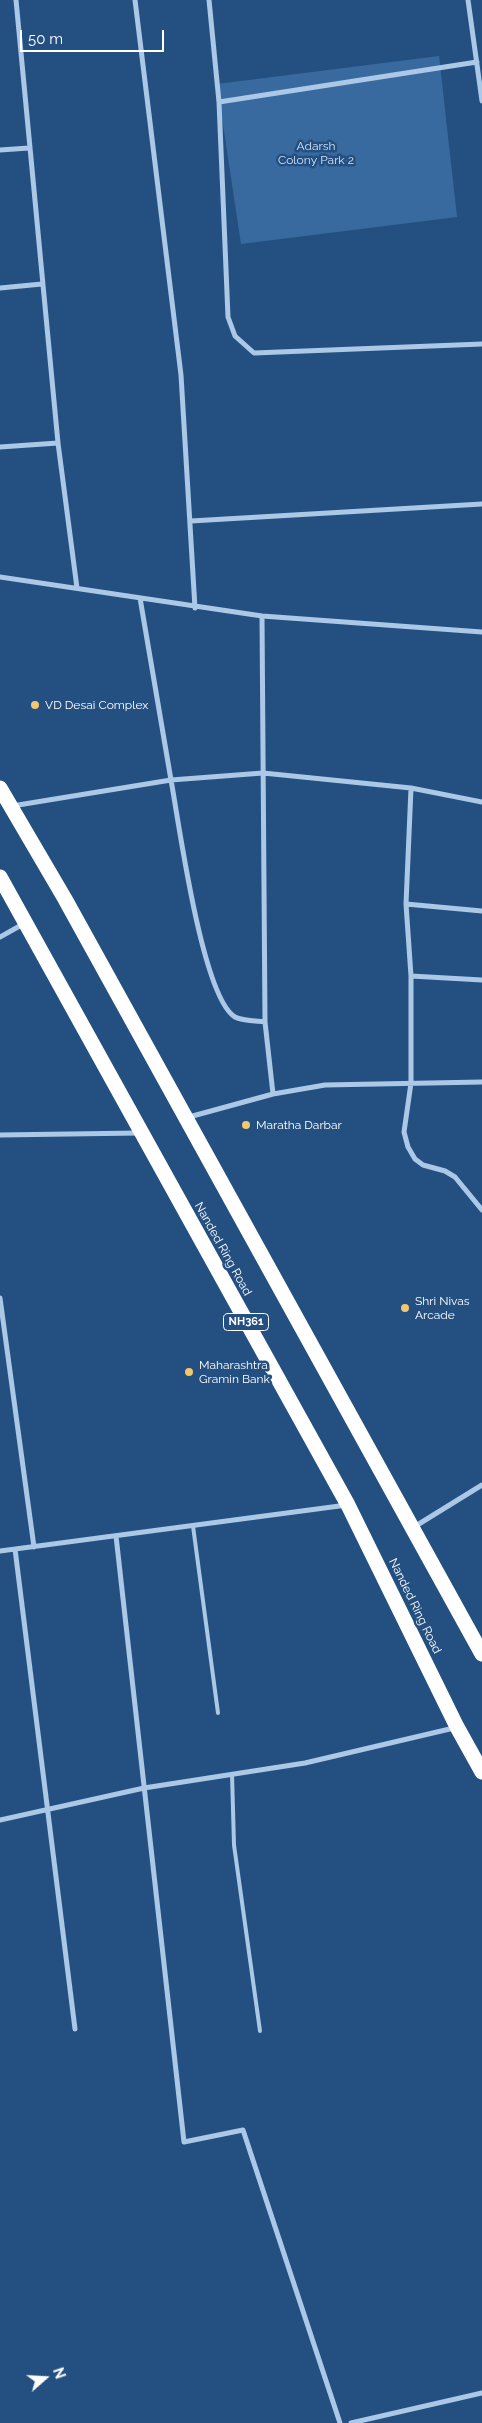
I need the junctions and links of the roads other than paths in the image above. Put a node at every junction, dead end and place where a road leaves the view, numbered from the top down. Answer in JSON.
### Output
{"nodes":[{"id":1,"x":16,"y":0,"type":"edge"},
{"id":2,"x":135,"y":0,"type":"edge"},
{"id":3,"x":209,"y":0,"type":"edge"},
{"id":4,"x":468,"y":0,"type":"edge"},
{"id":5,"x":477,"y":62,"type":"junction"},
{"id":6,"x":482,"y":101,"type":"edge"},
{"id":7,"x":219,"y":102,"type":"junction"},
{"id":8,"x":29,"y":148,"type":"junction"},
{"id":9,"x":0,"y":150,"type":"edge"},
{"id":10,"x":42,"y":284,"type":"junction"},
{"id":11,"x":0,"y":288,"type":"edge"},
{"id":12,"x":482,"y":344,"type":"edge"},
{"id":13,"x":58,"y":443,"type":"junction"},
{"id":14,"x":0,"y":447,"type":"edge"},
{"id":15,"x":482,"y":504,"type":"edge"},
{"id":16,"x":191,"y":521,"type":"junction"},
{"id":17,"x":0,"y":577,"type":"edge"},
{"id":18,"x":77,"y":588,"type":"junction"},
{"id":19,"x":140,"y":598,"type":"junction"},
{"id":20,"x":194,"y":608,"type":"junction"},
{"id":21,"x":262,"y":616,"type":"junction"},
{"id":22,"x":482,"y":632,"type":"edge"},
{"id":23,"x":263,"y":773,"type":"junction"},
{"id":24,"x":171,"y":780,"type":"junction"},
{"id":25,"x":0,"y":788,"type":"edge"},
{"id":26,"x":411,"y":788,"type":"junction"},
{"id":27,"x":482,"y":802,"type":"edge"},
{"id":28,"x":11,"y":806,"type":"junction"},
{"id":29,"x":0,"y":877,"type":"edge"},
{"id":30,"x":406,"y":904,"type":"junction"},
{"id":31,"x":482,"y":911,"type":"edge"},
{"id":32,"x":25,"y":923,"type":"junction"},
{"id":33,"x":0,"y":937,"type":"edge"},
{"id":34,"x":411,"y":976,"type":"junction"},
{"id":35,"x":482,"y":980,"type":"edge"},
{"id":36,"x":265,"y":1022,"type":"junction"},
{"id":37,"x":482,"y":1082,"type":"edge"},
{"id":38,"x":411,"y":1083,"type":"junction"},
{"id":39,"x":273,"y":1094,"type":"junction"},
{"id":40,"x":186,"y":1118,"type":"junction"},
{"id":41,"x":142,"y":1133,"type":"junction"},
{"id":42,"x":0,"y":1135,"type":"edge"},
{"id":43,"x":482,"y":1210,"type":"edge"},
{"id":44,"x":0,"y":1298,"type":"edge"},
{"id":45,"x":482,"y":1486,"type":"edge"},
{"id":46,"x":348,"y":1505,"type":"junction"},
{"id":47,"x":193,"y":1526,"type":"junction"},
{"id":48,"x":412,"y":1528,"type":"junction"},
{"id":49,"x":116,"y":1536,"type":"junction"},
{"id":50,"x":34,"y":1546,"type":"junction"},
{"id":51,"x":15,"y":1549,"type":"junction"},
{"id":52,"x":0,"y":1551,"type":"edge"},
{"id":53,"x":482,"y":1654,"type":"edge"},
{"id":54,"x":218,"y":1713,"type":"dead end"},
{"id":55,"x":457,"y":1727,"type":"junction"},
{"id":56,"x":482,"y":1772,"type":"edge"},
{"id":57,"x":232,"y":1774,"type":"junction"},
{"id":58,"x":144,"y":1788,"type":"junction"},
{"id":59,"x":48,"y":1809,"type":"junction"},
{"id":60,"x":0,"y":1820,"type":"edge"},
{"id":61,"x":76,"y":2029,"type":"dead end"},
{"id":62,"x":260,"y":2030,"type":"dead end"},
{"id":63,"x":482,"y":2393,"type":"edge"},
{"id":64,"x":340,"y":2423,"type":"edge"},
{"id":65,"x":351,"y":2423,"type":"edge"}],
"edges":[{"from":1,"to":8,"type":"street"},
{"from":2,"to":16,"type":"street"},
{"from":3,"to":7,"type":"street"},
{"from":4,"to":5,"type":"street"},
{"from":5,"to":6,"type":"street"},
{"from":5,"to":7,"type":"street"},
{"from":7,"to":12,"type":"street"},
{"from":8,"to":9,"type":"street"},
{"from":8,"to":10,"type":"street"},
{"from":10,"to":11,"type":"street"},
{"from":10,"to":13,"type":"street"},
{"from":13,"to":14,"type":"street"},
{"from":13,"to":18,"type":"street"},
{"from":15,"to":16,"type":"street"},
{"from":16,"to":20,"type":"street"},
{"from":17,"to":18,"type":"street"},
{"from":18,"to":19,"type":"street"},
{"from":19,"to":20,"type":"street"},
{"from":19,"to":24,"type":"street"},
{"from":20,"to":21,"type":"street"},
{"from":21,"to":22,"type":"street"},
{"from":21,"to":23,"type":"street"},
{"from":23,"to":24,"type":"street"},
{"from":23,"to":26,"type":"street"},
{"from":23,"to":36,"type":"street"},
{"from":24,"to":28,"type":"street"},
{"from":24,"to":36,"type":"street"},
{"from":25,"to":28,"type":"highway"},
{"from":26,"to":27,"type":"street"},
{"from":26,"to":30,"type":"street"},
{"from":28,"to":40,"type":"highway"},
{"from":29,"to":32,"type":"highway","name":"Nanded Ring Road","number":"NH361"},
{"from":30,"to":31,"type":"street"},
{"from":30,"to":34,"type":"street"},
{"from":32,"to":33,"type":"street"},
{"from":32,"to":41,"type":"highway","name":"Nanded Ring Road","number":"NH361"},
{"from":34,"to":35,"type":"street"},
{"from":34,"to":38,"type":"street"},
{"from":36,"to":39,"type":"street"},
{"from":37,"to":38,"type":"street"},
{"from":38,"to":39,"type":"street"},
{"from":38,"to":43,"type":"street"},
{"from":39,"to":40,"type":"street"},
{"from":40,"to":48,"type":"highway"},
{"from":41,"to":42,"type":"street"},
{"from":41,"to":46,"type":"highway","name":"Nanded Ring Road","number":"NH361"},
{"from":44,"to":50,"type":"street"},
{"from":45,"to":48,"type":"street"},
{"from":46,"to":47,"type":"street"},
{"from":46,"to":55,"type":"highway","name":"Nanded Ring Road","number":"NH361"},
{"from":47,"to":49,"type":"street"},
{"from":47,"to":54,"type":"lane"},
{"from":48,"to":53,"type":"highway"},
{"from":49,"to":50,"type":"street"},
{"from":49,"to":58,"type":"street"},
{"from":50,"to":51,"type":"street"},
{"from":51,"to":52,"type":"street"},
{"from":51,"to":59,"type":"street"},
{"from":55,"to":56,"type":"highway","name":"Nanded Ring Road","number":"NH361"},
{"from":55,"to":57,"type":"street"},
{"from":57,"to":58,"type":"street"},
{"from":57,"to":62,"type":"lane"},
{"from":58,"to":59,"type":"street"},
{"from":58,"to":64,"type":"street"},
{"from":59,"to":60,"type":"street"},
{"from":59,"to":61,"type":"street"},
{"from":63,"to":65,"type":"street"}]}
